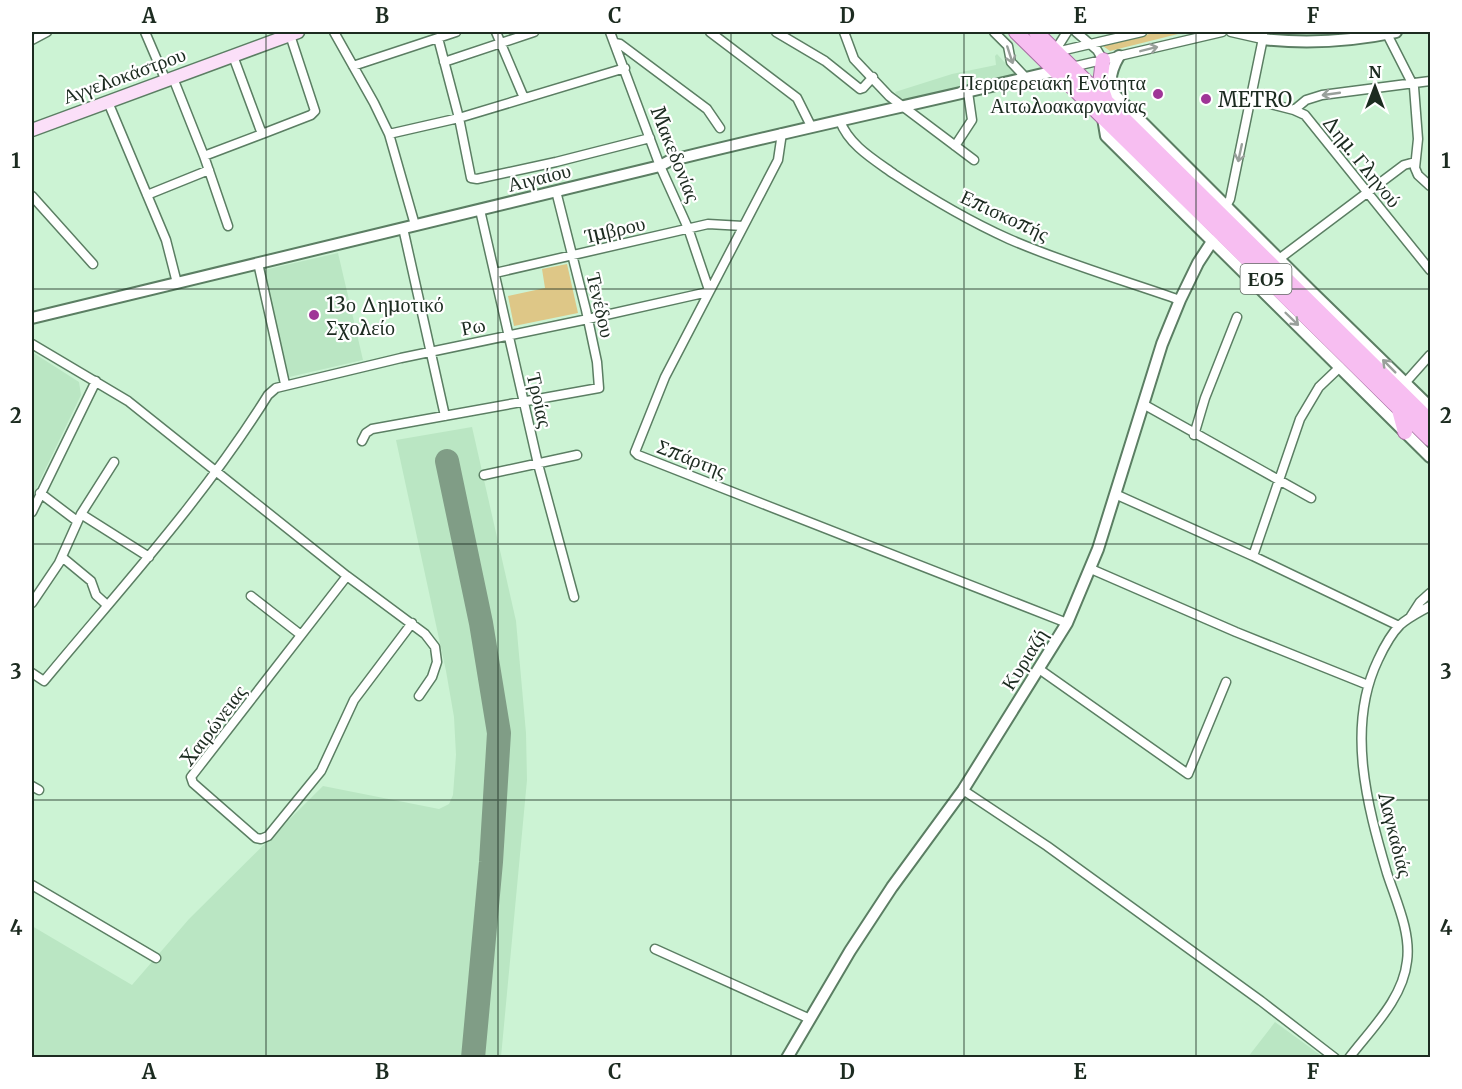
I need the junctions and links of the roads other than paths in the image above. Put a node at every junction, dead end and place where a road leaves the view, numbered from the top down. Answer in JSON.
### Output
{"nodes":[{"id":1,"x":47,"y":32,"type":"edge"},
{"id":2,"x":145,"y":32,"type":"edge"},
{"id":3,"x":334,"y":32,"type":"edge"},
{"id":4,"x":456,"y":32,"type":"edge"},
{"id":5,"x":496,"y":32,"type":"edge"},
{"id":6,"x":534,"y":32,"type":"edge"},
{"id":7,"x":610,"y":32,"type":"edge"},
{"id":8,"x":710,"y":32,"type":"edge"},
{"id":9,"x":776,"y":32,"type":"edge"},
{"id":10,"x":844,"y":32,"type":"edge"},
{"id":11,"x":994,"y":32,"type":"edge"},
{"id":12,"x":1016,"y":32,"type":"edge"},
{"id":13,"x":1036,"y":32,"type":"edge"},
{"id":14,"x":1067,"y":32,"type":"edge"},
{"id":15,"x":1076,"y":32,"type":"edge"},
{"id":16,"x":1142,"y":32,"type":"edge"},
{"id":17,"x":1222,"y":32,"type":"edge"},
{"id":18,"x":1231,"y":32,"type":"edge"},
{"id":19,"x":1390,"y":32,"type":"edge"},
{"id":20,"x":294,"y":33,"type":"edge"},
{"id":21,"x":1262,"y":35,"type":"edge"},
{"id":22,"x":271,"y":36,"type":"edge"},
{"id":23,"x":438,"y":38,"type":"junction"},
{"id":24,"x":32,"y":40,"type":"edge"},
{"id":25,"x":615,"y":43,"type":"junction"},
{"id":26,"x":501,"y":44,"type":"junction"},
{"id":27,"x":1091,"y":44,"type":"junction"},
{"id":28,"x":1055,"y":51,"type":"junction"},
{"id":29,"x":233,"y":56,"type":"junction"},
{"id":30,"x":1119,"y":56,"type":"junction"},
{"id":31,"x":1103,"y":60,"type":"junction"},
{"id":32,"x":444,"y":62,"type":"junction"},
{"id":33,"x":353,"y":66,"type":"junction"},
{"id":34,"x":625,"y":68,"type":"junction"},
{"id":35,"x":1072,"y":68,"type":"junction"},
{"id":36,"x":1055,"y":71,"type":"junction"},
{"id":37,"x":873,"y":77,"type":"junction"},
{"id":38,"x":1026,"y":78,"type":"junction"},
{"id":39,"x":169,"y":79,"type":"junction"},
{"id":40,"x":1431,"y":81,"type":"edge"},
{"id":41,"x":1413,"y":83,"type":"junction"},
{"id":42,"x":968,"y":92,"type":"junction"},
{"id":43,"x":524,"y":98,"type":"junction"},
{"id":44,"x":1251,"y":99,"type":"junction"},
{"id":45,"x":108,"y":102,"type":"junction"},
{"id":46,"x":1108,"y":102,"type":"junction"},
{"id":47,"x":904,"y":108,"type":"junction"},
{"id":48,"x":1294,"y":110,"type":"junction"},
{"id":49,"x":459,"y":118,"type":"junction"},
{"id":50,"x":1103,"y":118,"type":"junction"},
{"id":51,"x":840,"y":120,"type":"junction"},
{"id":52,"x":811,"y":126,"type":"junction"},
{"id":53,"x":720,"y":128,"type":"dead end"},
{"id":54,"x":32,"y":130,"type":"edge"},
{"id":55,"x":782,"y":133,"type":"junction"},
{"id":56,"x":262,"y":134,"type":"junction"},
{"id":57,"x":388,"y":134,"type":"junction"},
{"id":58,"x":650,"y":138,"type":"junction"},
{"id":59,"x":955,"y":146,"type":"junction"},
{"id":60,"x":204,"y":156,"type":"junction"},
{"id":61,"x":974,"y":160,"type":"dead end"},
{"id":62,"x":1415,"y":162,"type":"junction"},
{"id":63,"x":660,"y":166,"type":"junction"},
{"id":64,"x":209,"y":170,"type":"junction"},
{"id":65,"x":1431,"y":186,"type":"edge"},
{"id":66,"x":556,"y":191,"type":"junction"},
{"id":67,"x":1367,"y":193,"type":"junction"},
{"id":68,"x":147,"y":195,"type":"junction"},
{"id":69,"x":33,"y":200,"type":"edge"},
{"id":70,"x":1226,"y":206,"type":"junction"},
{"id":71,"x":480,"y":210,"type":"junction"},
{"id":72,"x":415,"y":225,"type":"junction"},
{"id":73,"x":228,"y":226,"type":"dead end"},
{"id":74,"x":743,"y":226,"type":"junction"},
{"id":75,"x":403,"y":228,"type":"junction"},
{"id":76,"x":688,"y":228,"type":"junction"},
{"id":77,"x":1213,"y":240,"type":"junction"},
{"id":78,"x":573,"y":256,"type":"junction"},
{"id":79,"x":1279,"y":259,"type":"junction"},
{"id":80,"x":258,"y":263,"type":"junction"},
{"id":81,"x":93,"y":264,"type":"dead end"},
{"id":82,"x":1431,"y":270,"type":"edge"},
{"id":83,"x":495,"y":273,"type":"junction"},
{"id":84,"x":1250,"y":278,"type":"junction"},
{"id":85,"x":177,"y":283,"type":"junction"},
{"id":86,"x":1280,"y":283,"type":"junction"},
{"id":87,"x":709,"y":291,"type":"junction"},
{"id":88,"x":1311,"y":291,"type":"junction"},
{"id":89,"x":1180,"y":300,"type":"junction"},
{"id":90,"x":1237,"y":317,"type":"dead end"},
{"id":91,"x":32,"y":318,"type":"edge"},
{"id":92,"x":588,"y":319,"type":"junction"},
{"id":93,"x":508,"y":336,"type":"junction"},
{"id":94,"x":1358,"y":336,"type":"junction"},
{"id":95,"x":32,"y":344,"type":"edge"},
{"id":96,"x":432,"y":351,"type":"junction"},
{"id":97,"x":1431,"y":355,"type":"edge"},
{"id":98,"x":1364,"y":357,"type":"junction"},
{"id":99,"x":1340,"y":366,"type":"junction"},
{"id":100,"x":96,"y":381,"type":"junction"},
{"id":101,"x":1405,"y":383,"type":"junction"},
{"id":102,"x":285,"y":384,"type":"junction"},
{"id":103,"x":524,"y":403,"type":"junction"},
{"id":104,"x":1143,"y":405,"type":"junction"},
{"id":105,"x":1431,"y":407,"type":"edge"},
{"id":106,"x":1399,"y":408,"type":"junction"},
{"id":107,"x":446,"y":416,"type":"junction"},
{"id":108,"x":1431,"y":421,"type":"edge"},
{"id":109,"x":1405,"y":432,"type":"junction"},
{"id":110,"x":1194,"y":435,"type":"junction"},
{"id":111,"x":1431,"y":439,"type":"edge"},
{"id":112,"x":362,"y":441,"type":"dead end"},
{"id":113,"x":577,"y":455,"type":"dead end"},
{"id":114,"x":1431,"y":457,"type":"edge"},
{"id":115,"x":114,"y":462,"type":"dead end"},
{"id":116,"x":538,"y":464,"type":"junction"},
{"id":117,"x":215,"y":472,"type":"junction"},
{"id":118,"x":484,"y":475,"type":"dead end"},
{"id":119,"x":1278,"y":481,"type":"junction"},
{"id":120,"x":40,"y":493,"type":"junction"},
{"id":121,"x":1115,"y":494,"type":"junction"},
{"id":122,"x":1311,"y":498,"type":"dead end"},
{"id":123,"x":32,"y":512,"type":"edge"},
{"id":124,"x":79,"y":518,"type":"junction"},
{"id":125,"x":1253,"y":556,"type":"junction"},
{"id":126,"x":62,"y":557,"type":"junction"},
{"id":127,"x":149,"y":557,"type":"junction"},
{"id":128,"x":1091,"y":569,"type":"junction"},
{"id":129,"x":347,"y":576,"type":"junction"},
{"id":130,"x":1431,"y":593,"type":"edge"},
{"id":131,"x":251,"y":596,"type":"dead end"},
{"id":132,"x":574,"y":597,"type":"dead end"},
{"id":133,"x":32,"y":603,"type":"edge"},
{"id":134,"x":107,"y":605,"type":"junction"},
{"id":135,"x":1431,"y":606,"type":"edge"},
{"id":136,"x":1411,"y":616,"type":"junction"},
{"id":137,"x":412,"y":623,"type":"junction"},
{"id":138,"x":1067,"y":623,"type":"junction"},
{"id":139,"x":1399,"y":626,"type":"junction"},
{"id":140,"x":301,"y":635,"type":"junction"},
{"id":141,"x":1039,"y":669,"type":"junction"},
{"id":142,"x":32,"y":673,"type":"edge"},
{"id":143,"x":1226,"y":682,"type":"dead end"},
{"id":144,"x":1368,"y":685,"type":"junction"},
{"id":145,"x":419,"y":696,"type":"dead end"},
{"id":146,"x":963,"y":790,"type":"junction"},
{"id":147,"x":32,"y":885,"type":"edge"},
{"id":148,"x":655,"y":949,"type":"dead end"},
{"id":149,"x":156,"y":958,"type":"dead end"},
{"id":150,"x":810,"y":1019,"type":"junction"},
{"id":151,"x":787,"y":1058,"type":"edge"},
{"id":152,"x":1335,"y":1058,"type":"edge"},
{"id":153,"x":1349,"y":1058,"type":"edge"}],
"edges":[{"from":1,"to":24,"type":"street"},
{"from":2,"to":39,"type":"street"},
{"from":3,"to":33,"type":"street"},
{"from":4,"to":23,"type":"street"},
{"from":5,"to":26,"type":"street"},
{"from":6,"to":26,"type":"street"},
{"from":7,"to":25,"type":"street","name":"Μακεδονίας"},
{"from":8,"to":52,"type":"street"},
{"from":9,"to":37,"type":"street"},
{"from":10,"to":37,"type":"street"},
{"from":11,"to":38,"type":"street","one_way":true},
{"from":12,"to":36,"type":"main road","number":"ΕΟ5"},
{"from":13,"to":28,"type":"main road","number":"ΕΟ5"},
{"from":14,"to":28,"type":"street"},
{"from":15,"to":27,"type":"street"},
{"from":16,"to":27,"type":"street"},
{"from":30,"to":17,"type":"street","one_way":true},
{"from":18,"to":21,"type":"street"},
{"from":19,"to":21,"type":"street"},
{"from":19,"to":41,"type":"street"},
{"from":20,"to":22,"type":"main road","name":"Αγγελοκάστρου"},
{"from":20,"to":56,"type":"street"},
{"from":21,"to":44,"type":"street"},
{"from":22,"to":29,"type":"main road","name":"Αγγελοκάστρου"},
{"from":23,"to":32,"type":"street"},
{"from":23,"to":33,"type":"street"},
{"from":25,"to":34,"type":"street","name":"Μακεδονίας"},
{"from":25,"to":53,"type":"street"},
{"from":26,"to":32,"type":"street"},
{"from":26,"to":43,"type":"street"},
{"from":27,"to":28,"type":"street"},
{"from":27,"to":31,"type":"street"},
{"from":28,"to":35,"type":"main road","number":"ΕΟ5"},
{"from":29,"to":39,"type":"main road","name":"Αγγελοκάστρου"},
{"from":29,"to":56,"type":"street"},
{"from":30,"to":31,"type":"street"},
{"from":30,"to":70,"type":"street"},
{"from":31,"to":35,"type":"street"},
{"from":31,"to":46,"type":"main road"},
{"from":32,"to":49,"type":"street"},
{"from":33,"to":57,"type":"street"},
{"from":34,"to":43,"type":"street"},
{"from":34,"to":58,"type":"street","name":"Μακεδονίας"},
{"from":35,"to":46,"type":"main road","number":"ΕΟ5"},
{"from":36,"to":38,"type":"street","name":"Αιγαίου"},
{"from":36,"to":50,"type":"main road","number":"ΕΟ5"},
{"from":37,"to":47,"type":"street"},
{"from":38,"to":42,"type":"street","name":"Αιγαίου"},
{"from":39,"to":45,"type":"main road","name":"Αγγελοκάστρου"},
{"from":39,"to":60,"type":"street"},
{"from":40,"to":41,"type":"street"},
{"from":41,"to":48,"type":"street","one_way":true},
{"from":41,"to":62,"type":"street"},
{"from":42,"to":47,"type":"street","name":"Αιγαίου"},
{"from":42,"to":59,"type":"street"},
{"from":43,"to":49,"type":"street"},
{"from":44,"to":48,"type":"street","name":"Δημ. Γληνού"},
{"from":44,"to":70,"type":"street","one_way":true},
{"from":45,"to":54,"type":"main road","name":"Αγγελοκάστρου"},
{"from":45,"to":68,"type":"street"},
{"from":46,"to":86,"type":"main road","number":"ΕΟ5"},
{"from":47,"to":51,"type":"street","name":"Αιγαίου"},
{"from":47,"to":59,"type":"street"},
{"from":48,"to":67,"type":"street","name":"Δημ. Γληνού"},
{"from":49,"to":57,"type":"street"},
{"from":49,"to":58,"type":"street"},
{"from":50,"to":77,"type":"street"},
{"from":50,"to":86,"type":"main road","number":"ΕΟ5"},
{"from":51,"to":52,"type":"street","name":"Αιγαίου"},
{"from":51,"to":89,"type":"street","name":"Επισκοπής"},
{"from":52,"to":55,"type":"street","name":"Αιγαίου"},
{"from":55,"to":63,"type":"street","name":"Αιγαίου"},
{"from":55,"to":74,"type":"street","name":"Σπάρτης"},
{"from":56,"to":60,"type":"street"},
{"from":57,"to":72,"type":"street"},
{"from":58,"to":63,"type":"street","name":"Μακεδονίας"},
{"from":59,"to":61,"type":"street"},
{"from":60,"to":64,"type":"street"},
{"from":62,"to":65,"type":"street"},
{"from":62,"to":67,"type":"street"},
{"from":63,"to":66,"type":"street","name":"Αιγαίου"},
{"from":63,"to":76,"type":"street","name":"Μακεδονίας"},
{"from":64,"to":68,"type":"street"},
{"from":64,"to":73,"type":"street"},
{"from":66,"to":71,"type":"street","name":"Αιγαίου"},
{"from":66,"to":78,"type":"street","name":"Τενέδου"},
{"from":67,"to":79,"type":"street"},
{"from":67,"to":82,"type":"street","name":"Δημ. Γληνού"},
{"from":68,"to":85,"type":"street"},
{"from":69,"to":81,"type":"street"},
{"from":70,"to":79,"type":"street"},
{"from":71,"to":72,"type":"street","name":"Αιγαίου"},
{"from":71,"to":83,"type":"street","name":"Τροίας"},
{"from":72,"to":75,"type":"street","name":"Αιγαίου"},
{"from":74,"to":76,"type":"street","name":"Ίμβρου"},
{"from":74,"to":87,"type":"street","name":"Σπάρτης"},
{"from":75,"to":80,"type":"street","name":"Αιγαίου"},
{"from":75,"to":96,"type":"street"},
{"from":76,"to":78,"type":"street","name":"Ίμβρου"},
{"from":76,"to":87,"type":"street","name":"Μακεδονίας"},
{"from":77,"to":84,"type":"street"},
{"from":77,"to":89,"type":"street","name":"Κυριαζή"},
{"from":78,"to":83,"type":"street","name":"Ίμβρου"},
{"from":78,"to":92,"type":"street","name":"Τενέδου"},
{"from":79,"to":88,"type":"street"},
{"from":80,"to":85,"type":"street","name":"Αιγαίου"},
{"from":80,"to":102,"type":"street"},
{"from":83,"to":93,"type":"street","name":"Τροίας"},
{"from":84,"to":86,"type":"main road"},
{"from":84,"to":99,"type":"street","one_way":true},
{"from":85,"to":91,"type":"street","name":"Αιγαίου"},
{"from":86,"to":88,"type":"main road"},
{"from":86,"to":98,"type":"main road","number":"ΕΟ5"},
{"from":86,"to":106,"type":"main road","number":"ΕΟ5"},
{"from":87,"to":92,"type":"street","name":"Ρω"},
{"from":87,"to":138,"type":"street","name":"Σπάρτης"},
{"from":88,"to":94,"type":"street"},
{"from":89,"to":104,"type":"street","name":"Κυριαζή"},
{"from":90,"to":110,"type":"street"},
{"from":92,"to":93,"type":"street","name":"Ρω"},
{"from":92,"to":103,"type":"street","name":"Τενέδου"},
{"from":93,"to":96,"type":"street","name":"Ρω"},
{"from":93,"to":103,"type":"street","name":"Τροίας"},
{"from":94,"to":98,"type":"main road"},
{"from":101,"to":94,"type":"street","one_way":true},
{"from":95,"to":100,"type":"street"},
{"from":96,"to":102,"type":"street","name":"Ρω"},
{"from":96,"to":107,"type":"street"},
{"from":97,"to":101,"type":"street"},
{"from":98,"to":108,"type":"main road","number":"ΕΟ5"},
{"from":99,"to":109,"type":"street"},
{"from":99,"to":119,"type":"street"},
{"from":100,"to":117,"type":"street"},
{"from":100,"to":120,"type":"street"},
{"from":101,"to":105,"type":"street"},
{"from":102,"to":117,"type":"street","name":"Ρω"},
{"from":103,"to":107,"type":"street"},
{"from":103,"to":116,"type":"street","name":"Τροίας"},
{"from":104,"to":110,"type":"street"},
{"from":104,"to":121,"type":"street","name":"Κυριαζή"},
{"from":106,"to":109,"type":"main road"},
{"from":106,"to":111,"type":"main road","number":"ΕΟ5"},
{"from":107,"to":112,"type":"street"},
{"from":109,"to":114,"type":"street"},
{"from":110,"to":119,"type":"street"},
{"from":113,"to":116,"type":"street"},
{"from":115,"to":124,"type":"street"},
{"from":116,"to":118,"type":"street"},
{"from":116,"to":132,"type":"street","name":"Τροίας"},
{"from":117,"to":127,"type":"street","name":"Ρω"},
{"from":117,"to":129,"type":"street"},
{"from":119,"to":122,"type":"street"},
{"from":119,"to":125,"type":"street"},
{"from":120,"to":123,"type":"street"},
{"from":120,"to":124,"type":"street"},
{"from":121,"to":125,"type":"street"},
{"from":121,"to":128,"type":"street","name":"Κυριαζή"},
{"from":124,"to":126,"type":"street"},
{"from":124,"to":127,"type":"street"},
{"from":125,"to":139,"type":"street"},
{"from":126,"to":133,"type":"street"},
{"from":126,"to":134,"type":"street"},
{"from":127,"to":134,"type":"street","name":"Ρω"},
{"from":128,"to":138,"type":"street","name":"Κυριαζή"},
{"from":128,"to":144,"type":"street"},
{"from":129,"to":137,"type":"street"},
{"from":129,"to":140,"type":"street","name":"Χαιρώνειας"},
{"from":130,"to":136,"type":"street","name":"Λαγκαδιάς"},
{"from":131,"to":140,"type":"street"},
{"from":134,"to":142,"type":"street","name":"Ρω"},
{"from":135,"to":136,"type":"street","name":"Λαγκαδιάς"},
{"from":136,"to":139,"type":"street","name":"Λαγκαδιάς"},
{"from":137,"to":140,"type":"street","name":"Χαιρώνειας"},
{"from":137,"to":145,"type":"street"},
{"from":138,"to":141,"type":"street","name":"Κυριαζή"},
{"from":139,"to":144,"type":"street","name":"Λαγκαδιάς"},
{"from":141,"to":143,"type":"street"},
{"from":141,"to":146,"type":"street","name":"Κυριαζή"},
{"from":144,"to":153,"type":"street","name":"Λαγκαδιάς"},
{"from":146,"to":150,"type":"street","name":"Κυριαζή"},
{"from":146,"to":152,"type":"street"},
{"from":147,"to":149,"type":"street"},
{"from":148,"to":150,"type":"street"},
{"from":150,"to":151,"type":"street","name":"Κυριαζή"}]}
